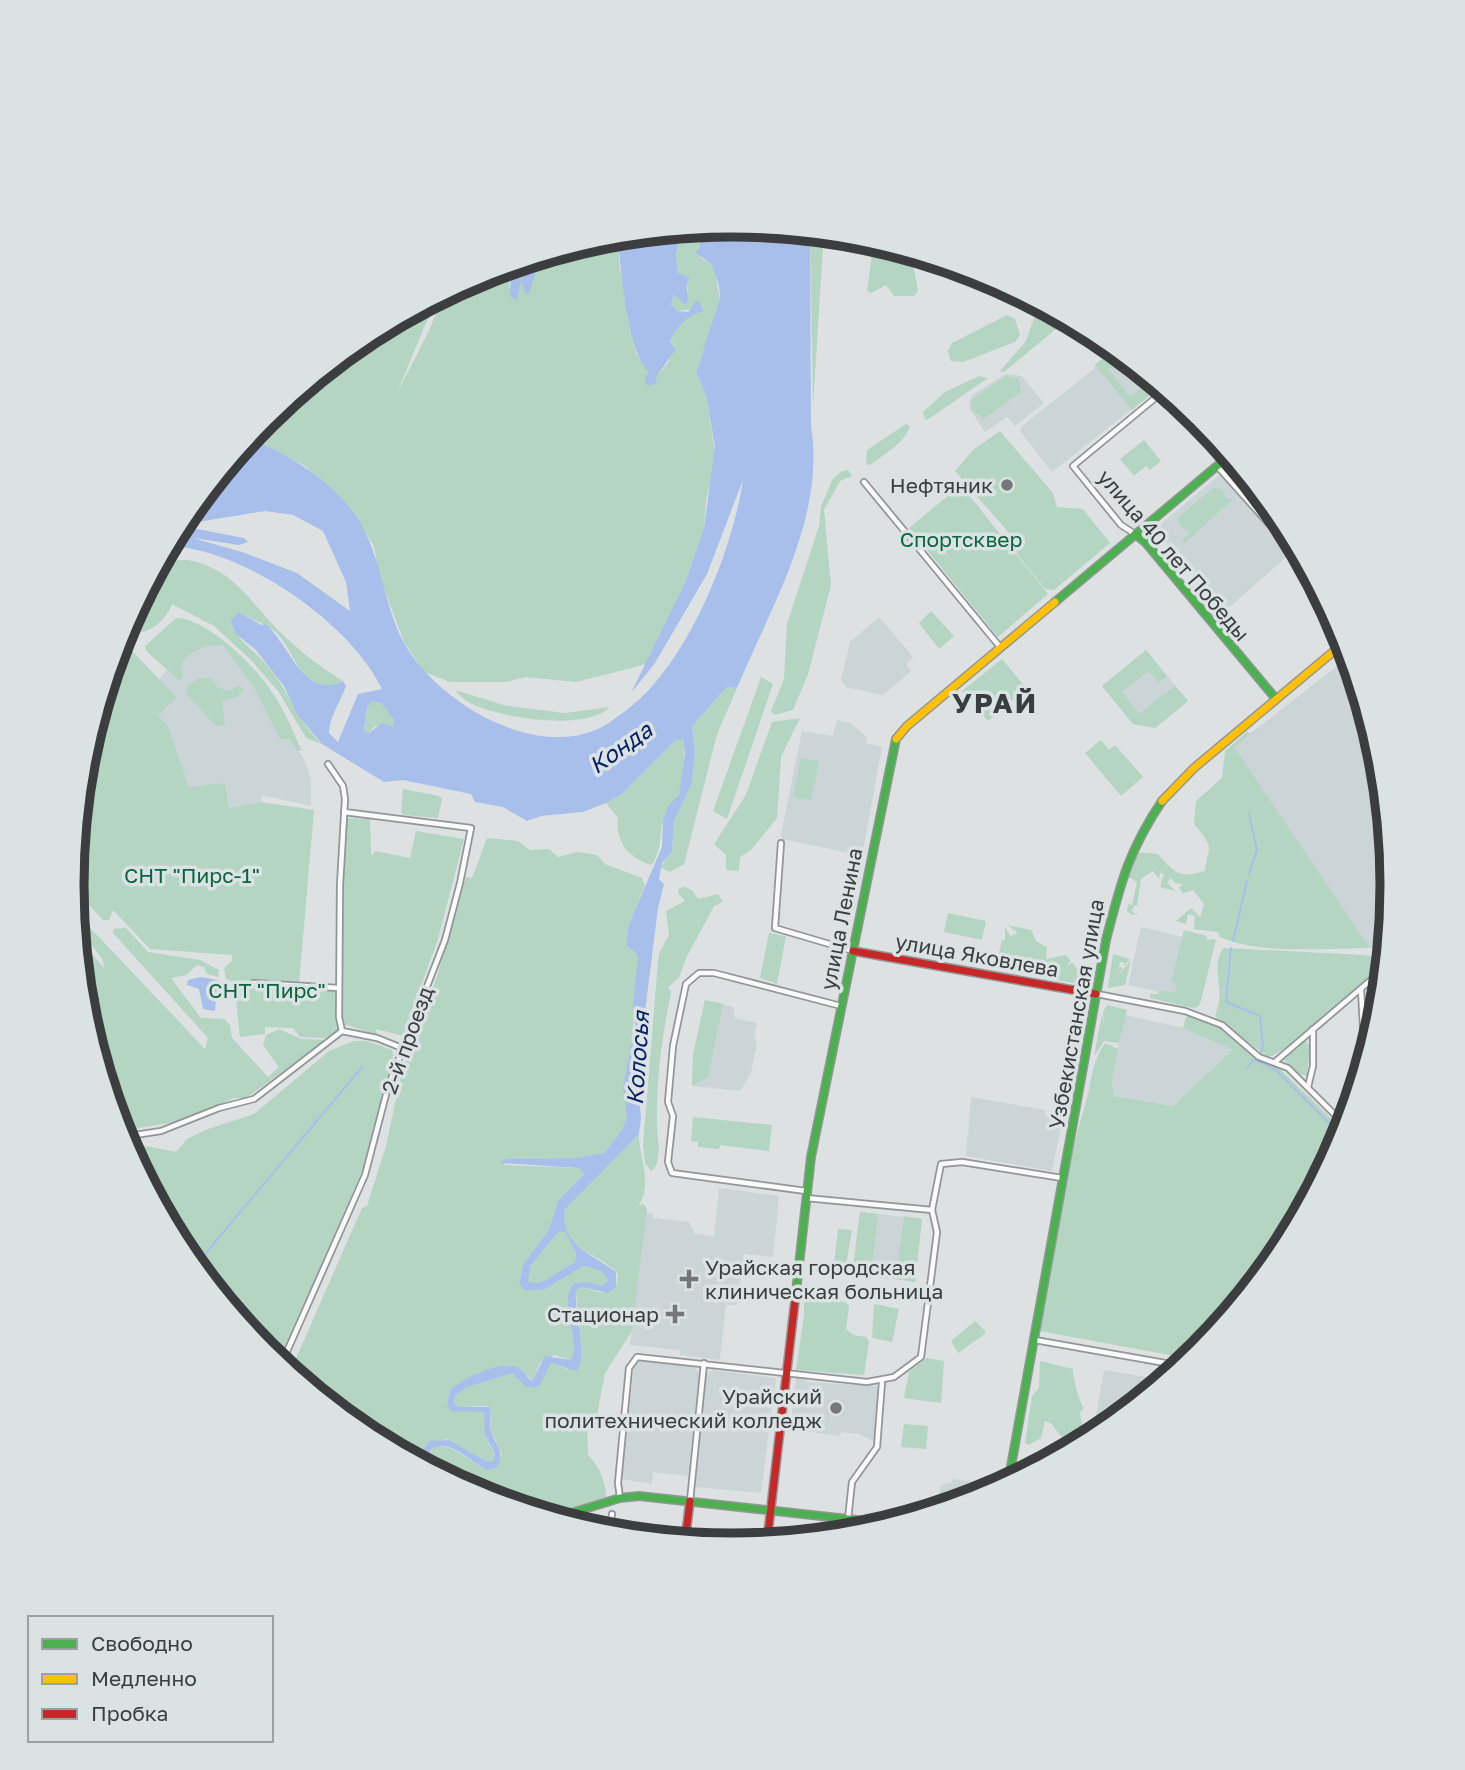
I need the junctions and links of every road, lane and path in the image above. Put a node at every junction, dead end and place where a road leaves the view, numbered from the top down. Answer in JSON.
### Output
{"nodes":[{"id":1,"x":1159,"y":396,"type":"edge"},
{"id":2,"x":1223,"y":461,"type":"edge"},
{"id":3,"x":1217,"y":466,"type":"junction"},
{"id":4,"x":864,"y":482,"type":"dead end"},
{"id":5,"x":1269,"y":524,"type":"dead end"},
{"id":6,"x":1135,"y":534,"type":"junction"},
{"id":7,"x":1000,"y":647,"type":"junction"},
{"id":8,"x":1336,"y":649,"type":"edge"},
{"id":9,"x":1276,"y":699,"type":"junction"},
{"id":10,"x":328,"y":764,"type":"dead end"},
{"id":11,"x":344,"y":812,"type":"junction"},
{"id":12,"x":781,"y":843,"type":"dead end"},
{"id":13,"x":853,"y":951,"type":"junction"},
{"id":14,"x":1374,"y":977,"type":"edge"},
{"id":15,"x":253,"y":983,"type":"dead end"},
{"id":16,"x":339,"y":988,"type":"junction"},
{"id":17,"x":1361,"y":988,"type":"junction"},
{"id":18,"x":1096,"y":994,"type":"junction"},
{"id":19,"x":841,"y":1006,"type":"junction"},
{"id":20,"x":1313,"y":1028,"type":"junction"},
{"id":21,"x":342,"y":1031,"type":"junction"},
{"id":22,"x":1363,"y":1035,"type":"edge"},
{"id":23,"x":402,"y":1048,"type":"junction"},
{"id":24,"x":1276,"y":1061,"type":"junction"},
{"id":25,"x":1308,"y":1087,"type":"junction"},
{"id":26,"x":1338,"y":1118,"type":"edge"},
{"id":27,"x":134,"y":1135,"type":"edge"},
{"id":28,"x":1063,"y":1178,"type":"junction"},
{"id":29,"x":805,"y":1195,"type":"junction"},
{"id":30,"x":932,"y":1210,"type":"junction"},
{"id":31,"x":1035,"y":1339,"type":"junction"},
{"id":32,"x":286,"y":1355,"type":"edge"},
{"id":33,"x":704,"y":1363,"type":"junction"},
{"id":34,"x":1170,"y":1364,"type":"edge"},
{"id":35,"x":786,"y":1373,"type":"junction"},
{"id":36,"x":882,"y":1382,"type":"junction"},
{"id":37,"x":1010,"y":1471,"type":"edge"},
{"id":38,"x":620,"y":1498,"type":"junction"},
{"id":39,"x":690,"y":1501,"type":"junction"},
{"id":40,"x":770,"y":1510,"type":"junction"},
{"id":41,"x":572,"y":1513,"type":"edge"},
{"id":42,"x":612,"y":1514,"type":"dead end"},
{"id":43,"x":846,"y":1518,"type":"junction"},
{"id":44,"x":863,"y":1520,"type":"edge"},
{"id":45,"x":611,"y":1522,"type":"edge"},
{"id":46,"x":844,"y":1523,"type":"edge"},
{"id":47,"x":686,"y":1532,"type":"edge"},
{"id":48,"x":767,"y":1532,"type":"edge"}],
"edges":[{"from":1,"to":6,"type":"street","name":"улица 40 лет Победы"},
{"from":2,"to":3,"type":"main road","name":"улица Ленина"},
{"from":3,"to":5,"type":"street"},
{"from":3,"to":6,"type":"main road","name":"улица Ленина"},
{"from":4,"to":7,"type":"street"},
{"from":6,"to":7,"type":"main road","name":"улица Ленина"},
{"from":6,"to":9,"type":"main road","name":"улица 40 лет Победы"},
{"from":7,"to":13,"type":"main road","name":"улица Ленина"},
{"from":8,"to":9,"type":"main road","name":"Узбекистанская улица"},
{"from":9,"to":18,"type":"main road","name":"Узбекистанская улица"},
{"from":10,"to":11,"type":"street"},
{"from":11,"to":16,"type":"street"},
{"from":11,"to":23,"type":"street","name":"2-й проезд"},
{"from":12,"to":13,"type":"street","name":"улица Яковлева"},
{"from":13,"to":18,"type":"main road","name":"улица Яковлева"},
{"from":13,"to":19,"type":"main road","name":"улица Ленина"},
{"from":14,"to":17,"type":"street"},
{"from":15,"to":16,"type":"street"},
{"from":16,"to":21,"type":"street"},
{"from":17,"to":20,"type":"street"},
{"from":17,"to":22,"type":"street"},
{"from":18,"to":24,"type":"street","name":"улица Яковлева"},
{"from":18,"to":28,"type":"main road","name":"Узбекистанская улица"},
{"from":19,"to":29,"type":"main road","name":"улица Ленина"},
{"from":19,"to":29,"type":"street"},
{"from":20,"to":24,"type":"street"},
{"from":20,"to":25,"type":"street"},
{"from":21,"to":23,"type":"street"},
{"from":21,"to":27,"type":"street"},
{"from":23,"to":32,"type":"street","name":"2-й проезд"},
{"from":24,"to":25,"type":"street","name":"улица Яковлева"},
{"from":25,"to":26,"type":"street","name":"улица Яковлева"},
{"from":28,"to":30,"type":"street"},
{"from":28,"to":31,"type":"main road","name":"Узбекистанская улица"},
{"from":29,"to":30,"type":"street"},
{"from":29,"to":35,"type":"main road","name":"улица Ленина"},
{"from":30,"to":36,"type":"street"},
{"from":31,"to":34,"type":"street"},
{"from":31,"to":37,"type":"main road","name":"Узбекистанская улица"},
{"from":33,"to":35,"type":"street"},
{"from":33,"to":38,"type":"street"},
{"from":33,"to":39,"type":"street"},
{"from":35,"to":36,"type":"street"},
{"from":35,"to":40,"type":"main road","name":"улица Ленина"},
{"from":36,"to":43,"type":"street"},
{"from":38,"to":39,"type":"main road"},
{"from":38,"to":41,"type":"main road"},
{"from":39,"to":40,"type":"main road"},
{"from":39,"to":47,"type":"main road"},
{"from":40,"to":43,"type":"main road"},
{"from":40,"to":48,"type":"main road","name":"улица Ленина"},
{"from":42,"to":45,"type":"street"},
{"from":43,"to":44,"type":"main road"},
{"from":43,"to":46,"type":"street"}]}
